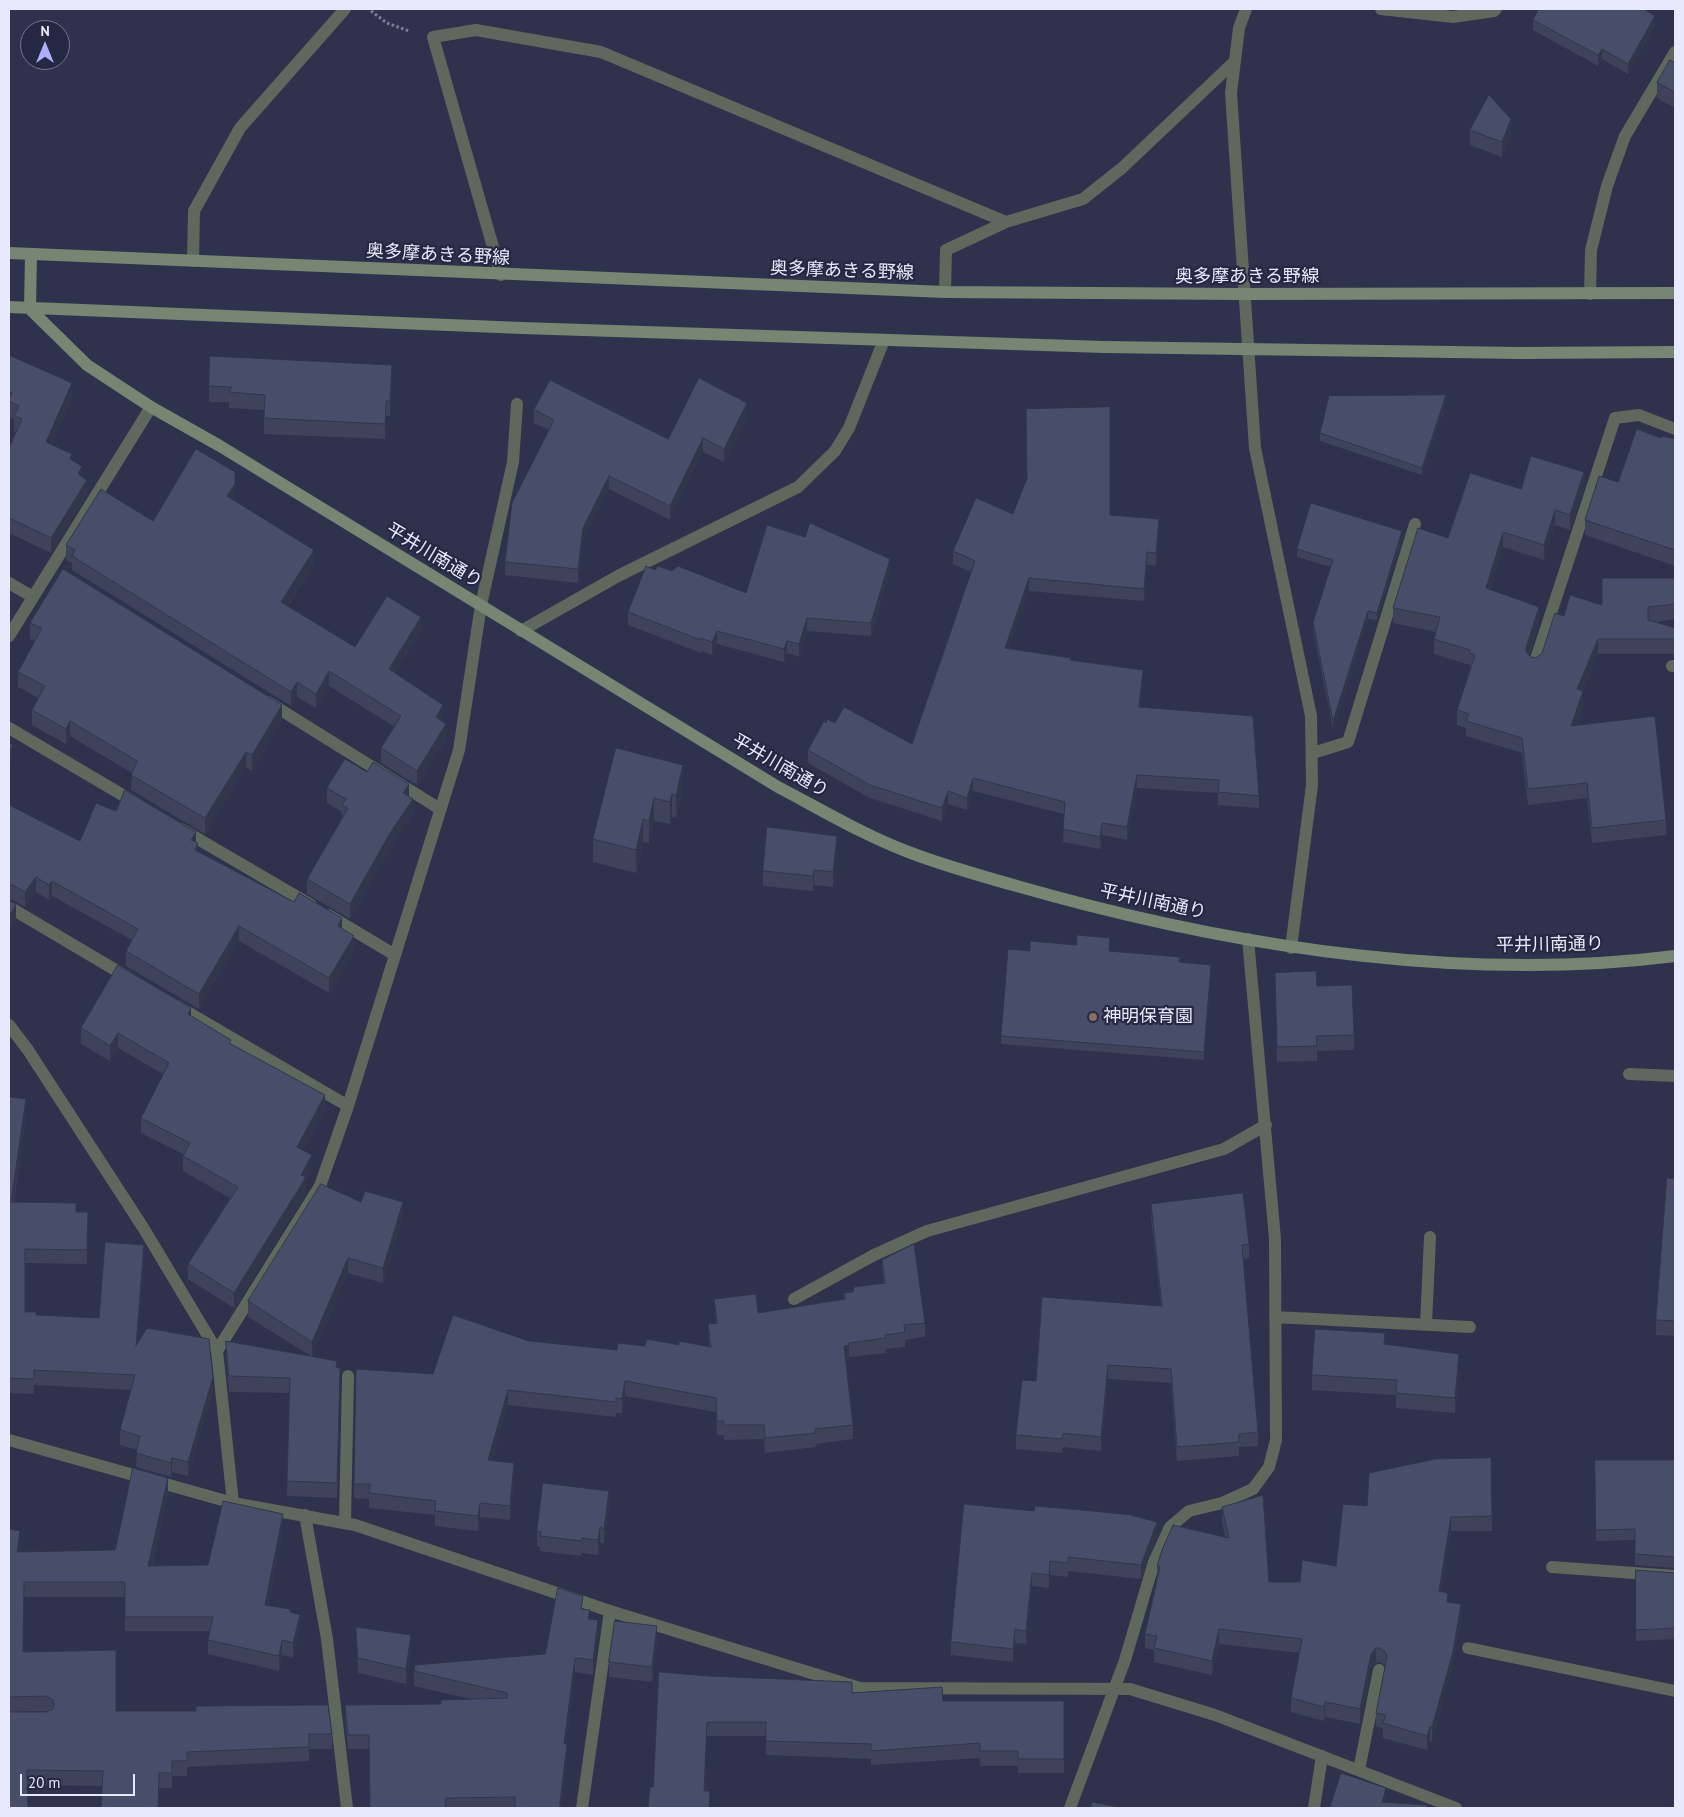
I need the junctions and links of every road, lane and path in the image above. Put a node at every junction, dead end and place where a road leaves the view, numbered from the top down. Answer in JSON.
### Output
{"nodes":[{"id":1,"x":345,"y":9,"type":"edge"},
{"id":2,"x":368,"y":9,"type":"edge"},
{"id":3,"x":1246,"y":9,"type":"edge"},
{"id":4,"x":1381,"y":9,"type":"edge"},
{"id":5,"x":1496,"y":9,"type":"edge"},
{"id":6,"x":415,"y":34,"type":"dead end"},
{"id":7,"x":1675,"y":52,"type":"edge"},
{"id":8,"x":1233,"y":63,"type":"junction"},
{"id":9,"x":1006,"y":222,"type":"junction"},
{"id":10,"x":9,"y":253,"type":"edge"},
{"id":11,"x":31,"y":254,"type":"junction"},
{"id":12,"x":193,"y":261,"type":"junction"},
{"id":13,"x":501,"y":275,"type":"junction"},
{"id":14,"x":945,"y":292,"type":"junction"},
{"id":15,"x":1675,"y":293,"type":"edge"},
{"id":16,"x":1244,"y":294,"type":"junction"},
{"id":17,"x":1590,"y":294,"type":"junction"},
{"id":18,"x":9,"y":307,"type":"edge"},
{"id":19,"x":30,"y":309,"type":"junction"},
{"id":20,"x":884,"y":340,"type":"junction"},
{"id":21,"x":1249,"y":348,"type":"junction"},
{"id":22,"x":1675,"y":352,"type":"edge"},
{"id":23,"x":517,"y":404,"type":"dead end"},
{"id":24,"x":151,"y":407,"type":"junction"},
{"id":25,"x":1675,"y":428,"type":"edge"},
{"id":26,"x":1415,"y":524,"type":"dead end"},
{"id":27,"x":9,"y":583,"type":"edge"},
{"id":28,"x":33,"y":597,"type":"junction"},
{"id":29,"x":481,"y":605,"type":"junction"},
{"id":30,"x":521,"y":631,"type":"junction"},
{"id":31,"x":9,"y":636,"type":"edge"},
{"id":32,"x":1534,"y":665,"type":"edge"},
{"id":33,"x":254,"y":694,"type":"edge"},
{"id":34,"x":9,"y":728,"type":"edge"},
{"id":35,"x":1313,"y":753,"type":"junction"},
{"id":36,"x":146,"y":808,"type":"edge"},
{"id":37,"x":440,"y":809,"type":"junction"},
{"id":38,"x":172,"y":824,"type":"edge"},
{"id":39,"x":9,"y":907,"type":"edge"},
{"id":40,"x":1248,"y":939,"type":"junction"},
{"id":41,"x":1291,"y":948,"type":"junction"},
{"id":42,"x":395,"y":955,"type":"junction"},
{"id":43,"x":1675,"y":956,"type":"edge"},
{"id":44,"x":144,"y":986,"type":"edge"},
{"id":45,"x":170,"y":1002,"type":"edge"},
{"id":46,"x":9,"y":1025,"type":"edge"},
{"id":47,"x":1629,"y":1074,"type":"dead end"},
{"id":48,"x":1675,"y":1076,"type":"edge"},
{"id":49,"x":348,"y":1106,"type":"junction"},
{"id":50,"x":1266,"y":1125,"type":"junction"},
{"id":51,"x":1430,"y":1237,"type":"dead end"},
{"id":52,"x":794,"y":1299,"type":"dead end"},
{"id":53,"x":1275,"y":1317,"type":"junction"},
{"id":54,"x":1426,"y":1324,"type":"junction"},
{"id":55,"x":1470,"y":1327,"type":"dead end"},
{"id":56,"x":217,"y":1351,"type":"junction"},
{"id":57,"x":348,"y":1376,"type":"dead end"},
{"id":58,"x":9,"y":1440,"type":"edge"},
{"id":59,"x":233,"y":1503,"type":"junction"},
{"id":60,"x":305,"y":1515,"type":"junction"},
{"id":61,"x":344,"y":1522,"type":"junction"},
{"id":62,"x":1552,"y":1567,"type":"dead end"},
{"id":63,"x":1675,"y":1576,"type":"edge"},
{"id":64,"x":610,"y":1611,"type":"junction"},
{"id":65,"x":1468,"y":1648,"type":"dead end"},
{"id":66,"x":1379,"y":1670,"type":"dead end"},
{"id":67,"x":1114,"y":1688,"type":"junction"},
{"id":68,"x":1675,"y":1691,"type":"edge"},
{"id":69,"x":1322,"y":1756,"type":"junction"},
{"id":70,"x":1359,"y":1770,"type":"junction"},
{"id":71,"x":347,"y":1808,"type":"edge"},
{"id":72,"x":582,"y":1808,"type":"edge"},
{"id":73,"x":1070,"y":1808,"type":"edge"},
{"id":74,"x":1314,"y":1808,"type":"edge"},
{"id":75,"x":1456,"y":1808,"type":"edge"}],
"edges":[{"from":1,"to":12,"type":"street"},
{"from":2,"to":6,"type":"path"},
{"from":3,"to":8,"type":"street"},
{"from":4,"to":5,"type":"street"},
{"from":7,"to":17,"type":"street"},
{"from":8,"to":9,"type":"street"},
{"from":8,"to":16,"type":"street"},
{"from":9,"to":13,"type":"street"},
{"from":9,"to":14,"type":"street"},
{"from":10,"to":11,"type":"main road","name":"奥多摩あきる野線"},
{"from":11,"to":12,"type":"main road","name":"奥多摩あきる野線"},
{"from":11,"to":19,"type":"main road"},
{"from":12,"to":13,"type":"main road","name":"奥多摩あきる野線"},
{"from":13,"to":14,"type":"main road","name":"奥多摩あきる野線"},
{"from":14,"to":16,"type":"main road","name":"奥多摩あきる野線"},
{"from":15,"to":17,"type":"main road","name":"奥多摩あきる野線"},
{"from":16,"to":17,"type":"main road","name":"奥多摩あきる野線"},
{"from":16,"to":21,"type":"street"},
{"from":18,"to":19,"type":"main road"},
{"from":19,"to":20,"type":"main road"},
{"from":19,"to":24,"type":"main road","name":"平井川南通り"},
{"from":20,"to":21,"type":"main road"},
{"from":20,"to":30,"type":"street"},
{"from":21,"to":22,"type":"main road"},
{"from":21,"to":35,"type":"street"},
{"from":23,"to":29,"type":"street"},
{"from":24,"to":28,"type":"street"},
{"from":24,"to":29,"type":"main road","name":"平井川南通り"},
{"from":25,"to":32,"type":"street"},
{"from":26,"to":35,"type":"street"},
{"from":27,"to":28,"type":"street"},
{"from":28,"to":31,"type":"street"},
{"from":29,"to":30,"type":"main road","name":"平井川南通り"},
{"from":29,"to":37,"type":"street"},
{"from":30,"to":40,"type":"main road","name":"平井川南通り"},
{"from":33,"to":37,"type":"street"},
{"from":34,"to":36,"type":"street"},
{"from":35,"to":41,"type":"street"},
{"from":37,"to":42,"type":"street"},
{"from":38,"to":42,"type":"street"},
{"from":39,"to":44,"type":"street"},
{"from":40,"to":41,"type":"main road","name":"平井川南通り"},
{"from":40,"to":50,"type":"street"},
{"from":41,"to":43,"type":"main road","name":"平井川南通り"},
{"from":42,"to":49,"type":"street"},
{"from":45,"to":49,"type":"street"},
{"from":46,"to":56,"type":"street"},
{"from":47,"to":48,"type":"street"},
{"from":49,"to":56,"type":"street"},
{"from":50,"to":52,"type":"street"},
{"from":50,"to":53,"type":"street"},
{"from":51,"to":54,"type":"street"},
{"from":53,"to":54,"type":"street"},
{"from":53,"to":67,"type":"street"},
{"from":54,"to":55,"type":"street"},
{"from":56,"to":59,"type":"street"},
{"from":57,"to":61,"type":"street"},
{"from":58,"to":59,"type":"street"},
{"from":59,"to":60,"type":"street"},
{"from":60,"to":61,"type":"street"},
{"from":60,"to":71,"type":"street"},
{"from":61,"to":64,"type":"street"},
{"from":62,"to":63,"type":"street"},
{"from":64,"to":67,"type":"street"},
{"from":64,"to":72,"type":"street"},
{"from":65,"to":68,"type":"street"},
{"from":66,"to":70,"type":"street"},
{"from":67,"to":69,"type":"street"},
{"from":67,"to":73,"type":"street"},
{"from":69,"to":70,"type":"street"},
{"from":69,"to":74,"type":"street"},
{"from":70,"to":75,"type":"street"}]}
